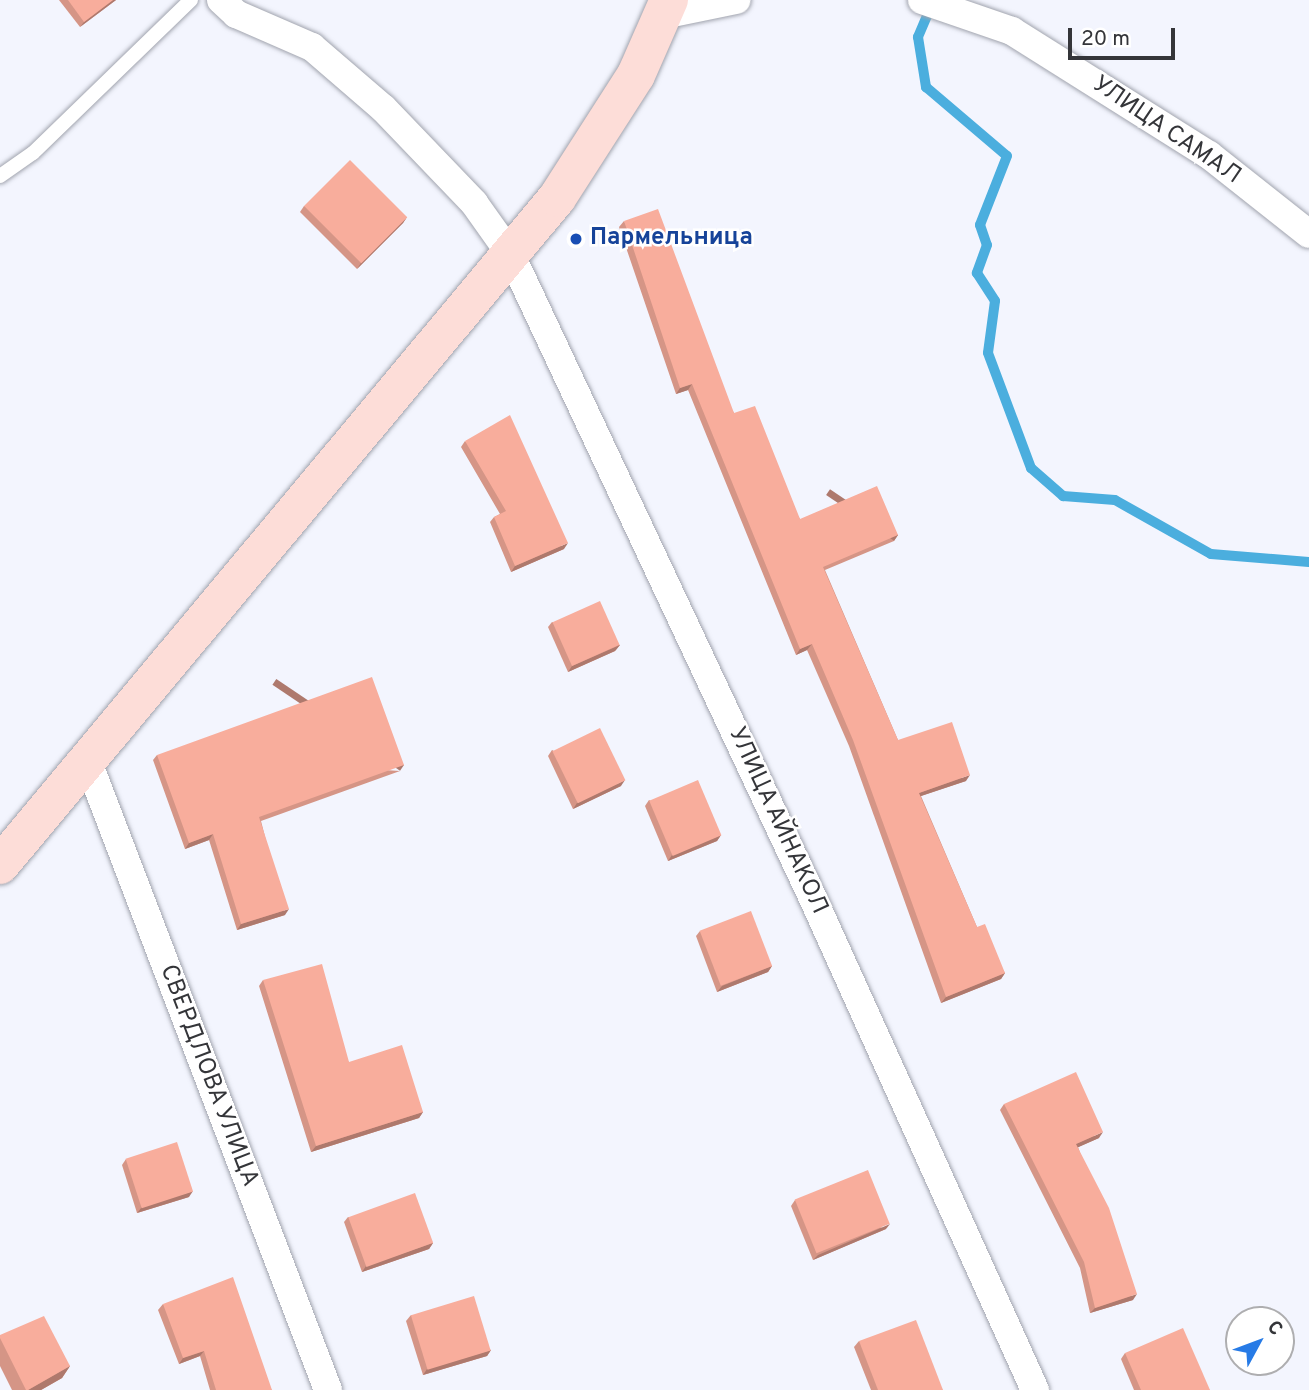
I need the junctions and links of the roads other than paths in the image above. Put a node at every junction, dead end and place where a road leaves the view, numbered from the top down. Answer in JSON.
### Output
{"nodes":[{"id":1,"x":191,"y":0,"type":"edge"},
{"id":2,"x":220,"y":0,"type":"edge"},
{"id":3,"x":736,"y":0,"type":"edge"},
{"id":4,"x":932,"y":1,"type":"edge"},
{"id":5,"x":666,"y":8,"type":"edge"},
{"id":6,"x":0,"y":176,"type":"edge"},
{"id":7,"x":1309,"y":234,"type":"edge"},
{"id":8,"x":511,"y":255,"type":"junction"},
{"id":9,"x":88,"y":762,"type":"junction"},
{"id":10,"x":0,"y":865,"type":"edge"},
{"id":11,"x":328,"y":1390,"type":"edge"},
{"id":12,"x":1035,"y":1390,"type":"edge"}],
"edges":[{"from":1,"to":6,"type":"lane"},
{"from":2,"to":8,"type":"street","name":"УЛИЦА АЙНАКОЛ"},
{"from":3,"to":5,"type":"street"},
{"from":4,"to":7,"type":"street","name":"УЛИЦА САМАЛ"},
{"from":5,"to":8,"type":"main road"},
{"from":8,"to":9,"type":"main road"},
{"from":8,"to":12,"type":"street","name":"УЛИЦА АЙНАКОЛ"},
{"from":9,"to":10,"type":"main road"},
{"from":9,"to":11,"type":"street","name":"СВЕРДЛОВА УЛИЦА"}]}
